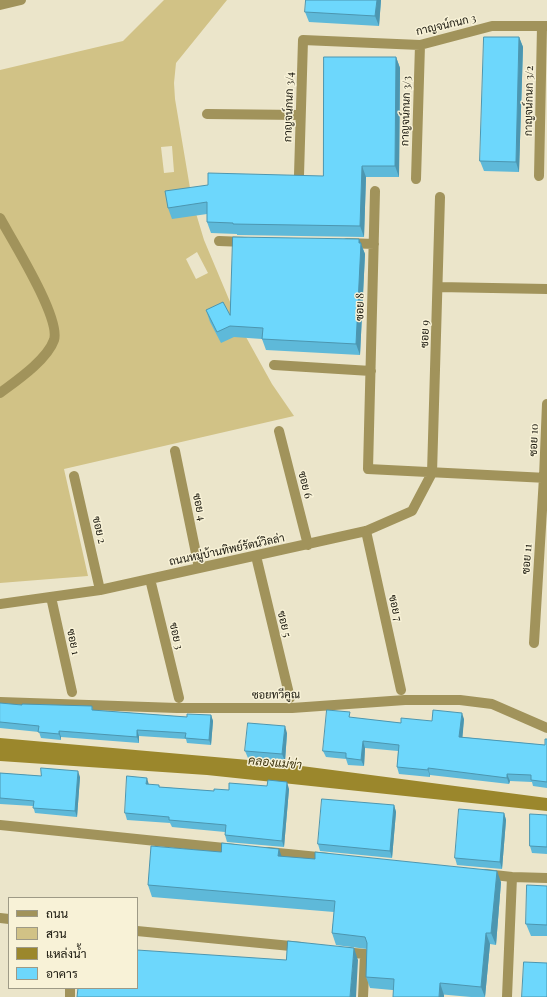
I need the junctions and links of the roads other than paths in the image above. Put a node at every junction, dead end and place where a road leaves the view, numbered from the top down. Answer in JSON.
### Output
{"nodes":[{"id":1,"x":21,"y":0,"type":"edge"},
{"id":2,"x":0,"y":5,"type":"edge"},
{"id":3,"x":544,"y":26,"type":"edge"},
{"id":4,"x":303,"y":40,"type":"joint"},
{"id":5,"x":420,"y":45,"type":"junction"},
{"id":6,"x":207,"y":114,"type":"dead end"},
{"id":7,"x":300,"y":115,"type":"junction"},
{"id":8,"x":299,"y":175,"type":"edge"},
{"id":9,"x":540,"y":176,"type":"dead end"},
{"id":10,"x":416,"y":179,"type":"dead end"},
{"id":11,"x":375,"y":191,"type":"dead end"},
{"id":12,"x":440,"y":197,"type":"dead end"},
{"id":13,"x":0,"y":218,"type":"edge"},
{"id":14,"x":219,"y":241,"type":"dead end"},
{"id":15,"x":258,"y":242,"type":"edge"},
{"id":16,"x":335,"y":243,"type":"edge"},
{"id":17,"x":374,"y":244,"type":"junction"},
{"id":18,"x":438,"y":287,"type":"junction"},
{"id":19,"x":547,"y":289,"type":"edge"},
{"id":20,"x":274,"y":366,"type":"dead end"},
{"id":21,"x":371,"y":371,"type":"junction"},
{"id":22,"x":0,"y":394,"type":"edge"},
{"id":23,"x":547,"y":404,"type":"edge"},
{"id":24,"x":279,"y":431,"type":"dead end"},
{"id":25,"x":174,"y":451,"type":"dead end"},
{"id":26,"x":432,"y":473,"type":"junction"},
{"id":27,"x":74,"y":476,"type":"dead end"},
{"id":28,"x":546,"y":478,"type":"edge"},
{"id":29,"x":366,"y":531,"type":"junction"},
{"id":30,"x":308,"y":545,"type":"junction"},
{"id":31,"x":256,"y":556,"type":"junction"},
{"id":32,"x":199,"y":568,"type":"junction"},
{"id":33,"x":150,"y":579,"type":"junction"},
{"id":34,"x":100,"y":590,"type":"junction"},
{"id":35,"x":51,"y":597,"type":"junction"},
{"id":36,"x":0,"y":604,"type":"edge"},
{"id":37,"x":534,"y":643,"type":"dead end"},
{"id":38,"x":401,"y":690,"type":"dead end"},
{"id":39,"x":72,"y":692,"type":"dead end"},
{"id":40,"x":179,"y":698,"type":"dead end"},
{"id":41,"x":290,"y":698,"type":"dead end"},
{"id":42,"x":0,"y":702,"type":"edge"},
{"id":43,"x":547,"y":728,"type":"edge"},
{"id":44,"x":0,"y":825,"type":"edge"},
{"id":45,"x":244,"y":850,"type":"edge"},
{"id":46,"x":260,"y":851,"type":"edge"},
{"id":47,"x":338,"y":859,"type":"edge"},
{"id":48,"x":472,"y":873,"type":"edge"},
{"id":49,"x":512,"y":877,"type":"junction"},
{"id":50,"x":547,"y":878,"type":"edge"},
{"id":51,"x":138,"y":931,"type":"edge"},
{"id":52,"x":310,"y":948,"type":"edge"},
{"id":53,"x":334,"y":951,"type":"edge"},
{"id":54,"x":363,"y":997,"type":"edge"},
{"id":55,"x":507,"y":997,"type":"edge"}],
"edges":[{"from":1,"to":2,"type":"street"},
{"from":3,"to":5,"type":"street","name":"กาญจน์กนก 3"},
{"from":3,"to":9,"type":"street","name":"กาญจน์กนก 3/2"},
{"from":4,"to":5,"type":"street","name":"กาญจน์กนก 3"},
{"from":4,"to":7,"type":"street","name":"กาญจน์กนก 3/4"},
{"from":5,"to":10,"type":"street","name":"กาญจน์กนก 3/3"},
{"from":6,"to":7,"type":"street"},
{"from":7,"to":8,"type":"street","name":"กาญจน์กนก 3/4"},
{"from":11,"to":17,"type":"street","name":"ซอย 8"},
{"from":12,"to":18,"type":"street","name":"ซอย 9"},
{"from":13,"to":22,"type":"street"},
{"from":14,"to":15,"type":"street"},
{"from":16,"to":17,"type":"street"},
{"from":17,"to":21,"type":"street","name":"ซอย 8"},
{"from":18,"to":19,"type":"street"},
{"from":18,"to":26,"type":"street","name":"ซอย 9"},
{"from":20,"to":21,"type":"street"},
{"from":21,"to":26,"type":"street","name":"ซอย 8"},
{"from":23,"to":28,"type":"street","name":"ซอย 10"},
{"from":24,"to":30,"type":"street","name":"ซอย 6"},
{"from":25,"to":32,"type":"street","name":"ซอย 4"},
{"from":26,"to":28,"type":"street"},
{"from":26,"to":29,"type":"street","name":"ถนนหมู่บ้านทิพย์รัตน์วิลล่า"},
{"from":27,"to":34,"type":"street","name":"ซอย 2"},
{"from":28,"to":37,"type":"street","name":"ซอย 11"},
{"from":29,"to":30,"type":"street","name":"ถนนหมู่บ้านทิพย์รัตน์วิลล่า"},
{"from":29,"to":38,"type":"street","name":"ซอย 7"},
{"from":30,"to":31,"type":"street","name":"ถนนหมู่บ้านทิพย์รัตน์วิลล่า"},
{"from":31,"to":32,"type":"street","name":"ถนนหมู่บ้านทิพย์รัตน์วิลล่า"},
{"from":31,"to":41,"type":"street","name":"ซอย 5"},
{"from":32,"to":33,"type":"street","name":"ถนนหมู่บ้านทิพย์รัตน์วิลล่า"},
{"from":33,"to":34,"type":"street","name":"ถนนหมู่บ้านทิพย์รัตน์วิลล่า"},
{"from":33,"to":40,"type":"street","name":"ซอย 3"},
{"from":34,"to":35,"type":"street","name":"ถนนหมู่บ้านทิพย์รัตน์วิลล่า"},
{"from":35,"to":36,"type":"street","name":"ถนนหมู่บ้านทิพย์รัตน์วิลล่า"},
{"from":35,"to":39,"type":"street","name":"ซอย 1"},
{"from":42,"to":43,"type":"street","name":"ซอยทวีคูณ"},
{"from":44,"to":45,"type":"street"},
{"from":46,"to":47,"type":"street"},
{"from":48,"to":49,"type":"street"},
{"from":49,"to":50,"type":"street"},
{"from":49,"to":55,"type":"street"},
{"from":51,"to":52,"type":"street"},
{"from":53,"to":54,"type":"street"}]}
